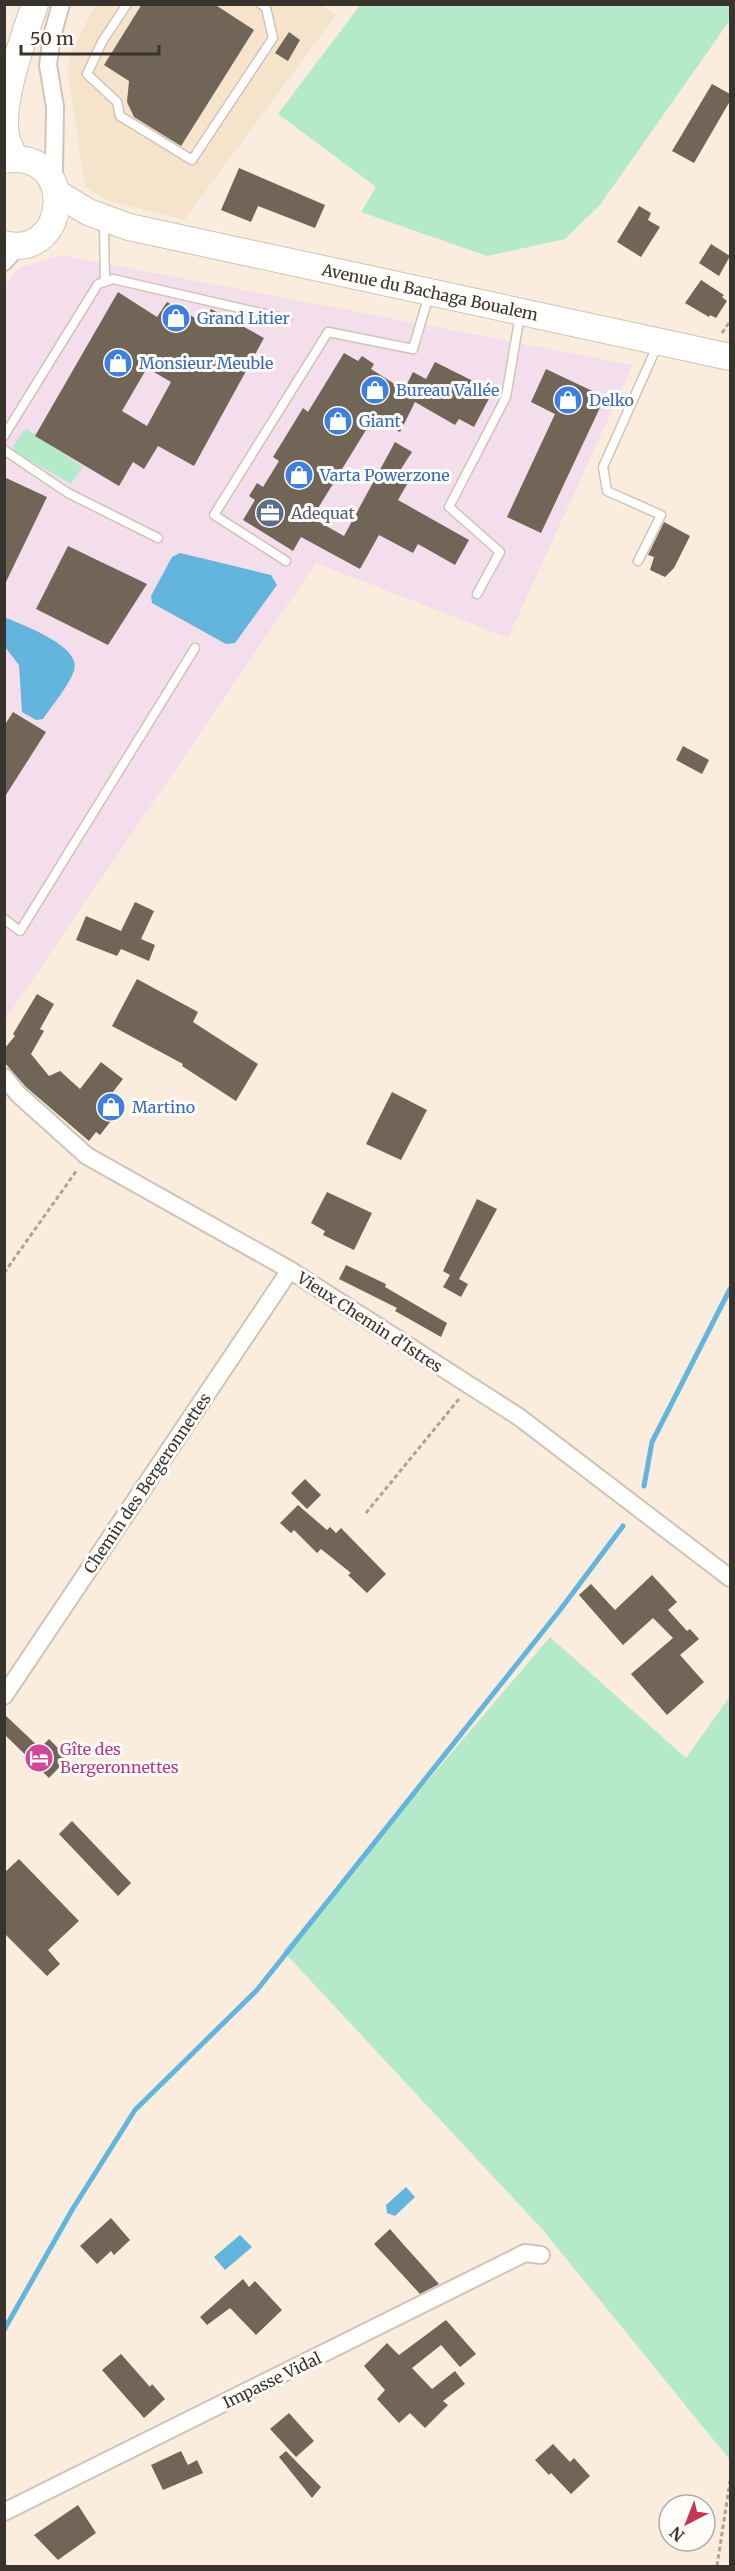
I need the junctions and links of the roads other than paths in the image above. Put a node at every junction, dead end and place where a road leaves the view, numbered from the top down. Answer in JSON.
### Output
{"nodes":[{"id":1,"x":35,"y":4,"type":"edge"},
{"id":2,"x":61,"y":4,"type":"edge"},
{"id":3,"x":127,"y":4,"type":"edge"},
{"id":4,"x":261,"y":4,"type":"edge"},
{"id":5,"x":53,"y":135,"type":"junction"},
{"id":6,"x":16,"y":160,"type":"edge"},
{"id":7,"x":55,"y":186,"type":"junction"},
{"id":8,"x":117,"y":227,"type":"junction"},
{"id":9,"x":50,"y":228,"type":"junction"},
{"id":10,"x":10,"y":250,"type":"edge"},
{"id":11,"x":105,"y":282,"type":"junction"},
{"id":12,"x":430,"y":292,"type":"junction"},
{"id":13,"x":521,"y":311,"type":"junction"},
{"id":14,"x":287,"y":319,"type":"dead end"},
{"id":15,"x":659,"y":341,"type":"junction"},
{"id":16,"x":730,"y":357,"type":"edge"},
{"id":17,"x":4,"y":436,"type":"edge"},
{"id":18,"x":4,"y":450,"type":"edge"},
{"id":19,"x":158,"y":538,"type":"dead end"},
{"id":20,"x":286,"y":561,"type":"dead end"},
{"id":21,"x":638,"y":561,"type":"dead end"},
{"id":22,"x":477,"y":594,"type":"dead end"},
{"id":23,"x":195,"y":648,"type":"dead end"},
{"id":24,"x":4,"y":919,"type":"edge"},
{"id":25,"x":4,"y":1077,"type":"edge"},
{"id":26,"x":290,"y":1270,"type":"junction"},
{"id":27,"x":730,"y":1578,"type":"edge"},
{"id":28,"x":4,"y":1696,"type":"edge"},
{"id":29,"x":541,"y":2255,"type":"dead end"},
{"id":30,"x":4,"y":2512,"type":"edge"}],
"edges":[{"from":1,"to":6,"type":"main road"},
{"from":2,"to":5,"type":"street"},
{"from":3,"to":4,"type":"lane"},
{"from":5,"to":6,"type":"street"},
{"from":5,"to":7,"type":"street"},
{"from":6,"to":7,"type":"main road"},
{"from":7,"to":8,"type":"main road"},
{"from":7,"to":9,"type":"main road"},
{"from":8,"to":9,"type":"main road"},
{"from":8,"to":11,"type":"lane"},
{"from":8,"to":12,"type":"main road","name":"Avenue du Bachaga Boualem"},
{"from":9,"to":10,"type":"main road"},
{"from":11,"to":14,"type":"lane"},
{"from":11,"to":17,"type":"lane"},
{"from":12,"to":13,"type":"main road","name":"Avenue du Bachaga Boualem"},
{"from":12,"to":20,"type":"lane"},
{"from":13,"to":15,"type":"main road","name":"Avenue du Bachaga Boualem"},
{"from":13,"to":22,"type":"lane"},
{"from":15,"to":16,"type":"main road","name":"Avenue du Bachaga Boualem"},
{"from":15,"to":21,"type":"lane"},
{"from":18,"to":19,"type":"lane"},
{"from":23,"to":24,"type":"lane"},
{"from":25,"to":26,"type":"street","name":"Vieux Chemin d'Istres"},
{"from":26,"to":27,"type":"street","name":"Vieux Chemin d'Istres"},
{"from":26,"to":28,"type":"street","name":"Chemin des Bergeronnettes"},
{"from":29,"to":30,"type":"street","name":"Impasse Vidal"}]}
